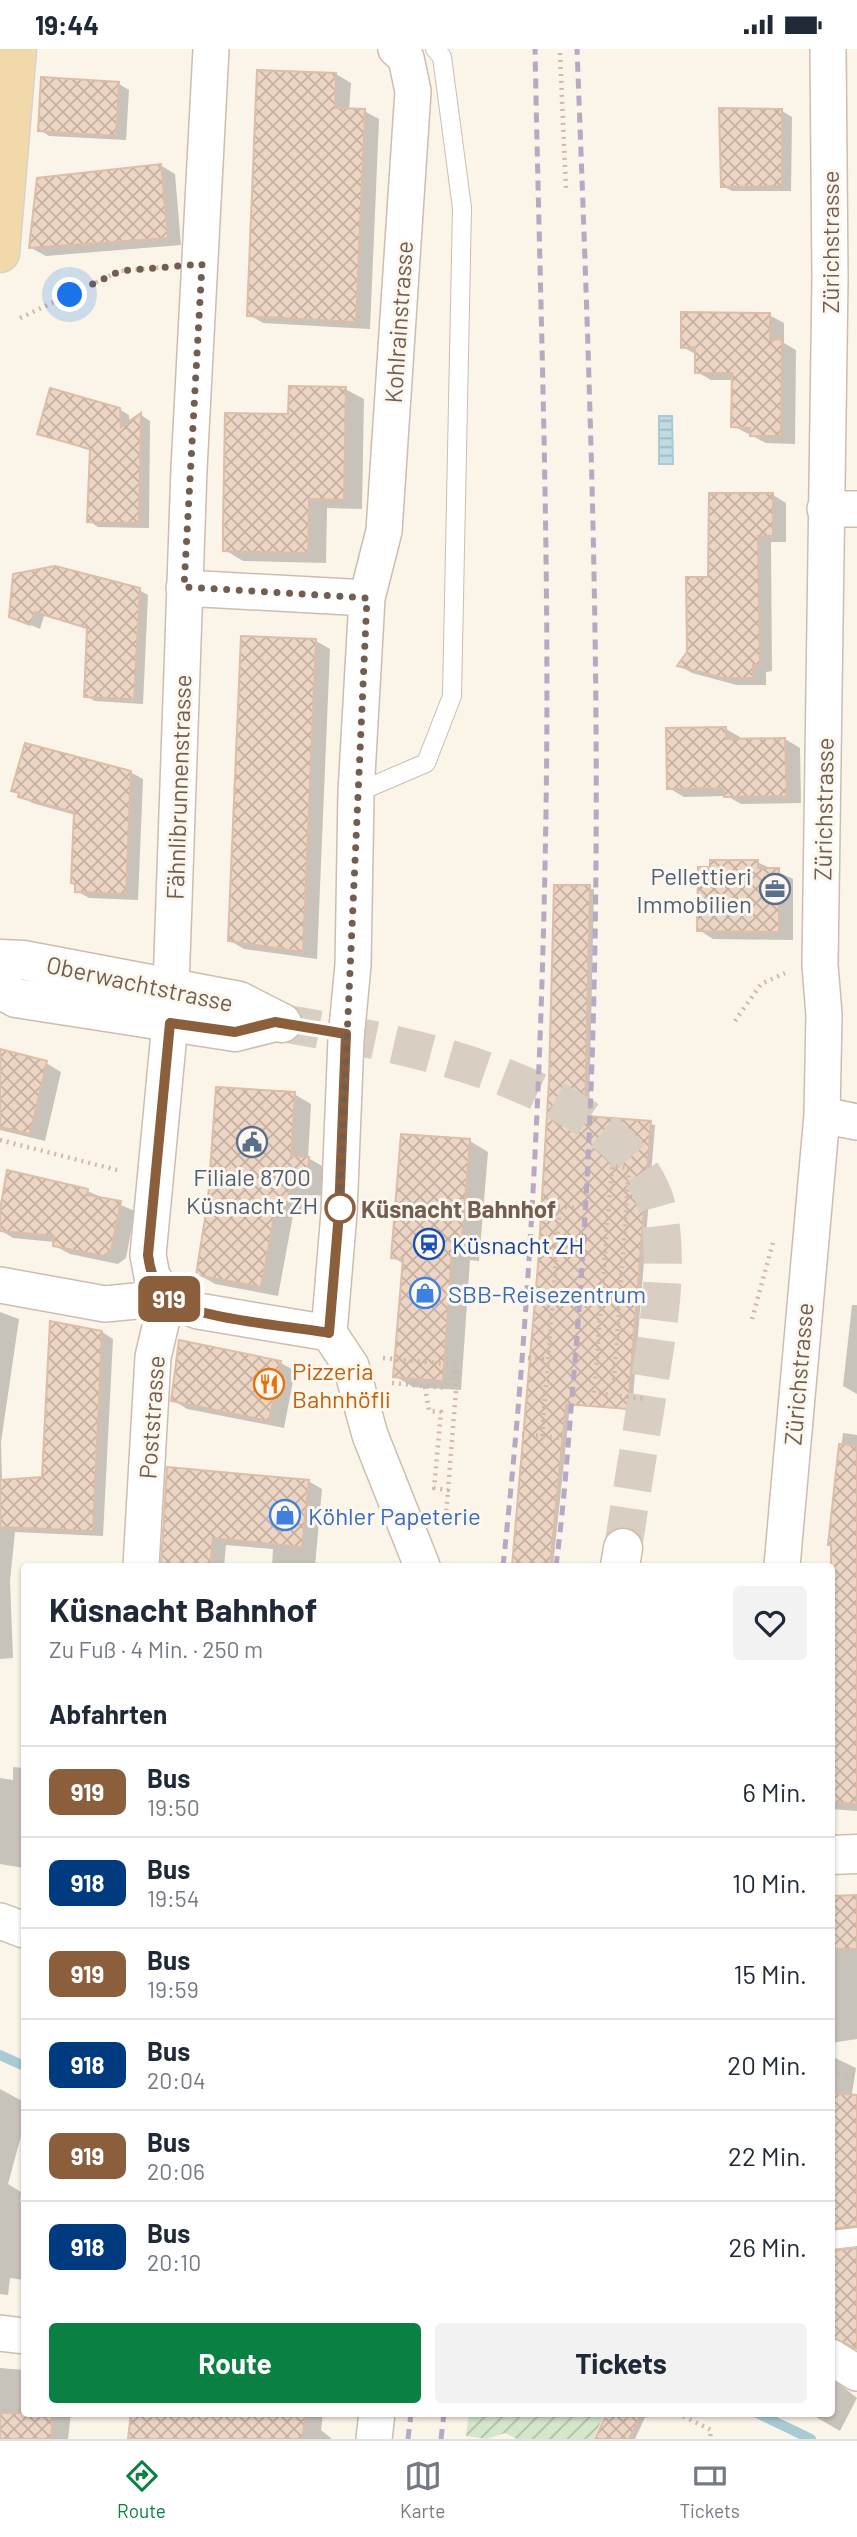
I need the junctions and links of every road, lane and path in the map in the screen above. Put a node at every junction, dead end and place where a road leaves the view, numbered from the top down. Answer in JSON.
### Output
{"nodes":[{"id":1,"x":17,"y":49,"type":"edge"},
{"id":2,"x":212,"y":49,"type":"edge"},
{"id":3,"x":396,"y":49,"type":"edge"},
{"id":4,"x":435,"y":49,"type":"edge"},
{"id":5,"x":828,"y":49,"type":"edge"},
{"id":6,"x":560,"y":53,"type":"dead end"},
{"id":7,"x":566,"y":189,"type":"dead end"},
{"id":8,"x":0,"y":253,"type":"edge"},
{"id":9,"x":202,"y":264,"type":"junction"},
{"id":10,"x":20,"y":319,"type":"dead end"},
{"id":11,"x":841,"y":509,"type":"edge"},
{"id":12,"x":184,"y":587,"type":"junction"},
{"id":13,"x":367,"y":598,"type":"junction"},
{"id":14,"x":356,"y":793,"type":"junction"},
{"id":15,"x":0,"y":959,"type":"edge"},
{"id":16,"x":791,"y":970,"type":"dead end"},
{"id":17,"x":0,"y":989,"type":"edge"},
{"id":18,"x":171,"y":1005,"type":"junction"},
{"id":19,"x":735,"y":1021,"type":"dead end"},
{"id":20,"x":278,"y":1022,"type":"tunnel mouth"},
{"id":21,"x":822,"y":1115,"type":"junction"},
{"id":22,"x":857,"y":1122,"type":"edge"},
{"id":23,"x":0,"y":1140,"type":"edge"},
{"id":24,"x":155,"y":1179,"type":"junction"},
{"id":25,"x":537,"y":1205,"type":"dead end"},
{"id":26,"x":560,"y":1207,"type":"junction"},
{"id":27,"x":577,"y":1207,"type":"dead end"},
{"id":28,"x":0,"y":1285,"type":"edge"},
{"id":29,"x":167,"y":1298,"type":"junction"},
{"id":30,"x":329,"y":1333,"type":"junction"},
{"id":31,"x":528,"y":1358,"type":"dead end"},
{"id":32,"x":548,"y":1359,"type":"junction"},
{"id":33,"x":419,"y":1360,"type":"dead end"},
{"id":34,"x":458,"y":1365,"type":"junction"},
{"id":35,"x":355,"y":1380,"type":"junction"},
{"id":36,"x":614,"y":1380,"type":"dead end"},
{"id":37,"x":425,"y":1387,"type":"junction"},
{"id":38,"x":647,"y":1399,"type":"dead end"},
{"id":39,"x":522,"y":1434,"type":"dead end"},
{"id":40,"x":542,"y":1436,"type":"junction"},
{"id":41,"x":559,"y":1438,"type":"dead end"},
{"id":42,"x":448,"y":1490,"type":"junction"},
{"id":43,"x":446,"y":1514,"type":"dead end"},
{"id":44,"x":141,"y":1563,"type":"edge"},
{"id":45,"x":421,"y":1563,"type":"edge"},
{"id":46,"x":782,"y":1563,"type":"edge"},
{"id":47,"x":857,"y":1854,"type":"edge"},
{"id":48,"x":835,"y":1855,"type":"edge"},
{"id":49,"x":0,"y":1921,"type":"edge"},
{"id":50,"x":21,"y":1929,"type":"edge"},
{"id":51,"x":835,"y":2074,"type":"edge"},
{"id":52,"x":857,"y":2076,"type":"edge"},
{"id":53,"x":857,"y":2237,"type":"edge"},
{"id":54,"x":835,"y":2240,"type":"edge"},
{"id":55,"x":0,"y":2333,"type":"edge"},
{"id":56,"x":21,"y":2336,"type":"edge"},
{"id":57,"x":835,"y":2359,"type":"edge"},
{"id":58,"x":857,"y":2373,"type":"edge"},
{"id":59,"x":377,"y":2417,"type":"edge"},
{"id":60,"x":685,"y":2417,"type":"edge"},
{"id":61,"x":374,"y":2439,"type":"edge"},
{"id":62,"x":710,"y":2439,"type":"edge"}],
"edges":[{"from":1,"to":8,"type":"main road"},
{"from":2,"to":9,"type":"street","name":"Fähnlibrunnenstrasse"},
{"from":3,"to":13,"type":"street","name":"Kohlrainstrasse"},
{"from":4,"to":14,"type":"lane"},
{"from":5,"to":11,"type":"street","name":"Zürichstrasse"},
{"from":6,"to":7,"type":"path"},
{"from":9,"to":10,"type":"path"},
{"from":9,"to":12,"type":"street","name":"Fähnlibrunnenstrasse"},
{"from":11,"to":21,"type":"street","name":"Zürichstrasse"},
{"from":12,"to":13,"type":"street"},
{"from":12,"to":18,"type":"street","name":"Fähnlibrunnenstrasse"},
{"from":13,"to":14,"type":"street","name":"Kohlrainstrasse"},
{"from":14,"to":30,"type":"street","name":"Kohlrainstrasse"},
{"from":15,"to":18,"type":"main road","name":"Oberwachtstrasse"},
{"from":16,"to":19,"type":"path"},
{"from":17,"to":18,"type":"main road","name":"Oberwachtstrasse"},
{"from":18,"to":20,"type":"main road","name":"Oberwachtstrasse"},
{"from":18,"to":24,"type":"street"},
{"from":21,"to":22,"type":"street"},
{"from":21,"to":46,"type":"street","name":"Zürichstrasse"},
{"from":23,"to":24,"type":"path"},
{"from":24,"to":29,"type":"street"},
{"from":25,"to":26,"type":"path"},
{"from":26,"to":27,"type":"path"},
{"from":26,"to":32,"type":"path"},
{"from":28,"to":29,"type":"street"},
{"from":29,"to":30,"type":"street"},
{"from":29,"to":44,"type":"street","name":"Poststrasse"},
{"from":30,"to":35,"type":"street"},
{"from":31,"to":32,"type":"path"},
{"from":32,"to":40,"type":"path"},
{"from":33,"to":34,"type":"path"},
{"from":34,"to":37,"type":"path"},
{"from":34,"to":42,"type":"path"},
{"from":35,"to":37,"type":"path"},
{"from":35,"to":45,"type":"street"},
{"from":36,"to":38,"type":"path"},
{"from":37,"to":42,"type":"path"},
{"from":39,"to":40,"type":"path"},
{"from":40,"to":41,"type":"path"},
{"from":42,"to":43,"type":"path"},
{"from":47,"to":48,"type":"main road"},
{"from":49,"to":50,"type":"street"},
{"from":51,"to":52,"type":"path"},
{"from":53,"to":54,"type":"lane"},
{"from":55,"to":56,"type":"street"},
{"from":57,"to":58,"type":"street"},
{"from":59,"to":61,"type":"street"},
{"from":60,"to":62,"type":"path"}]}
